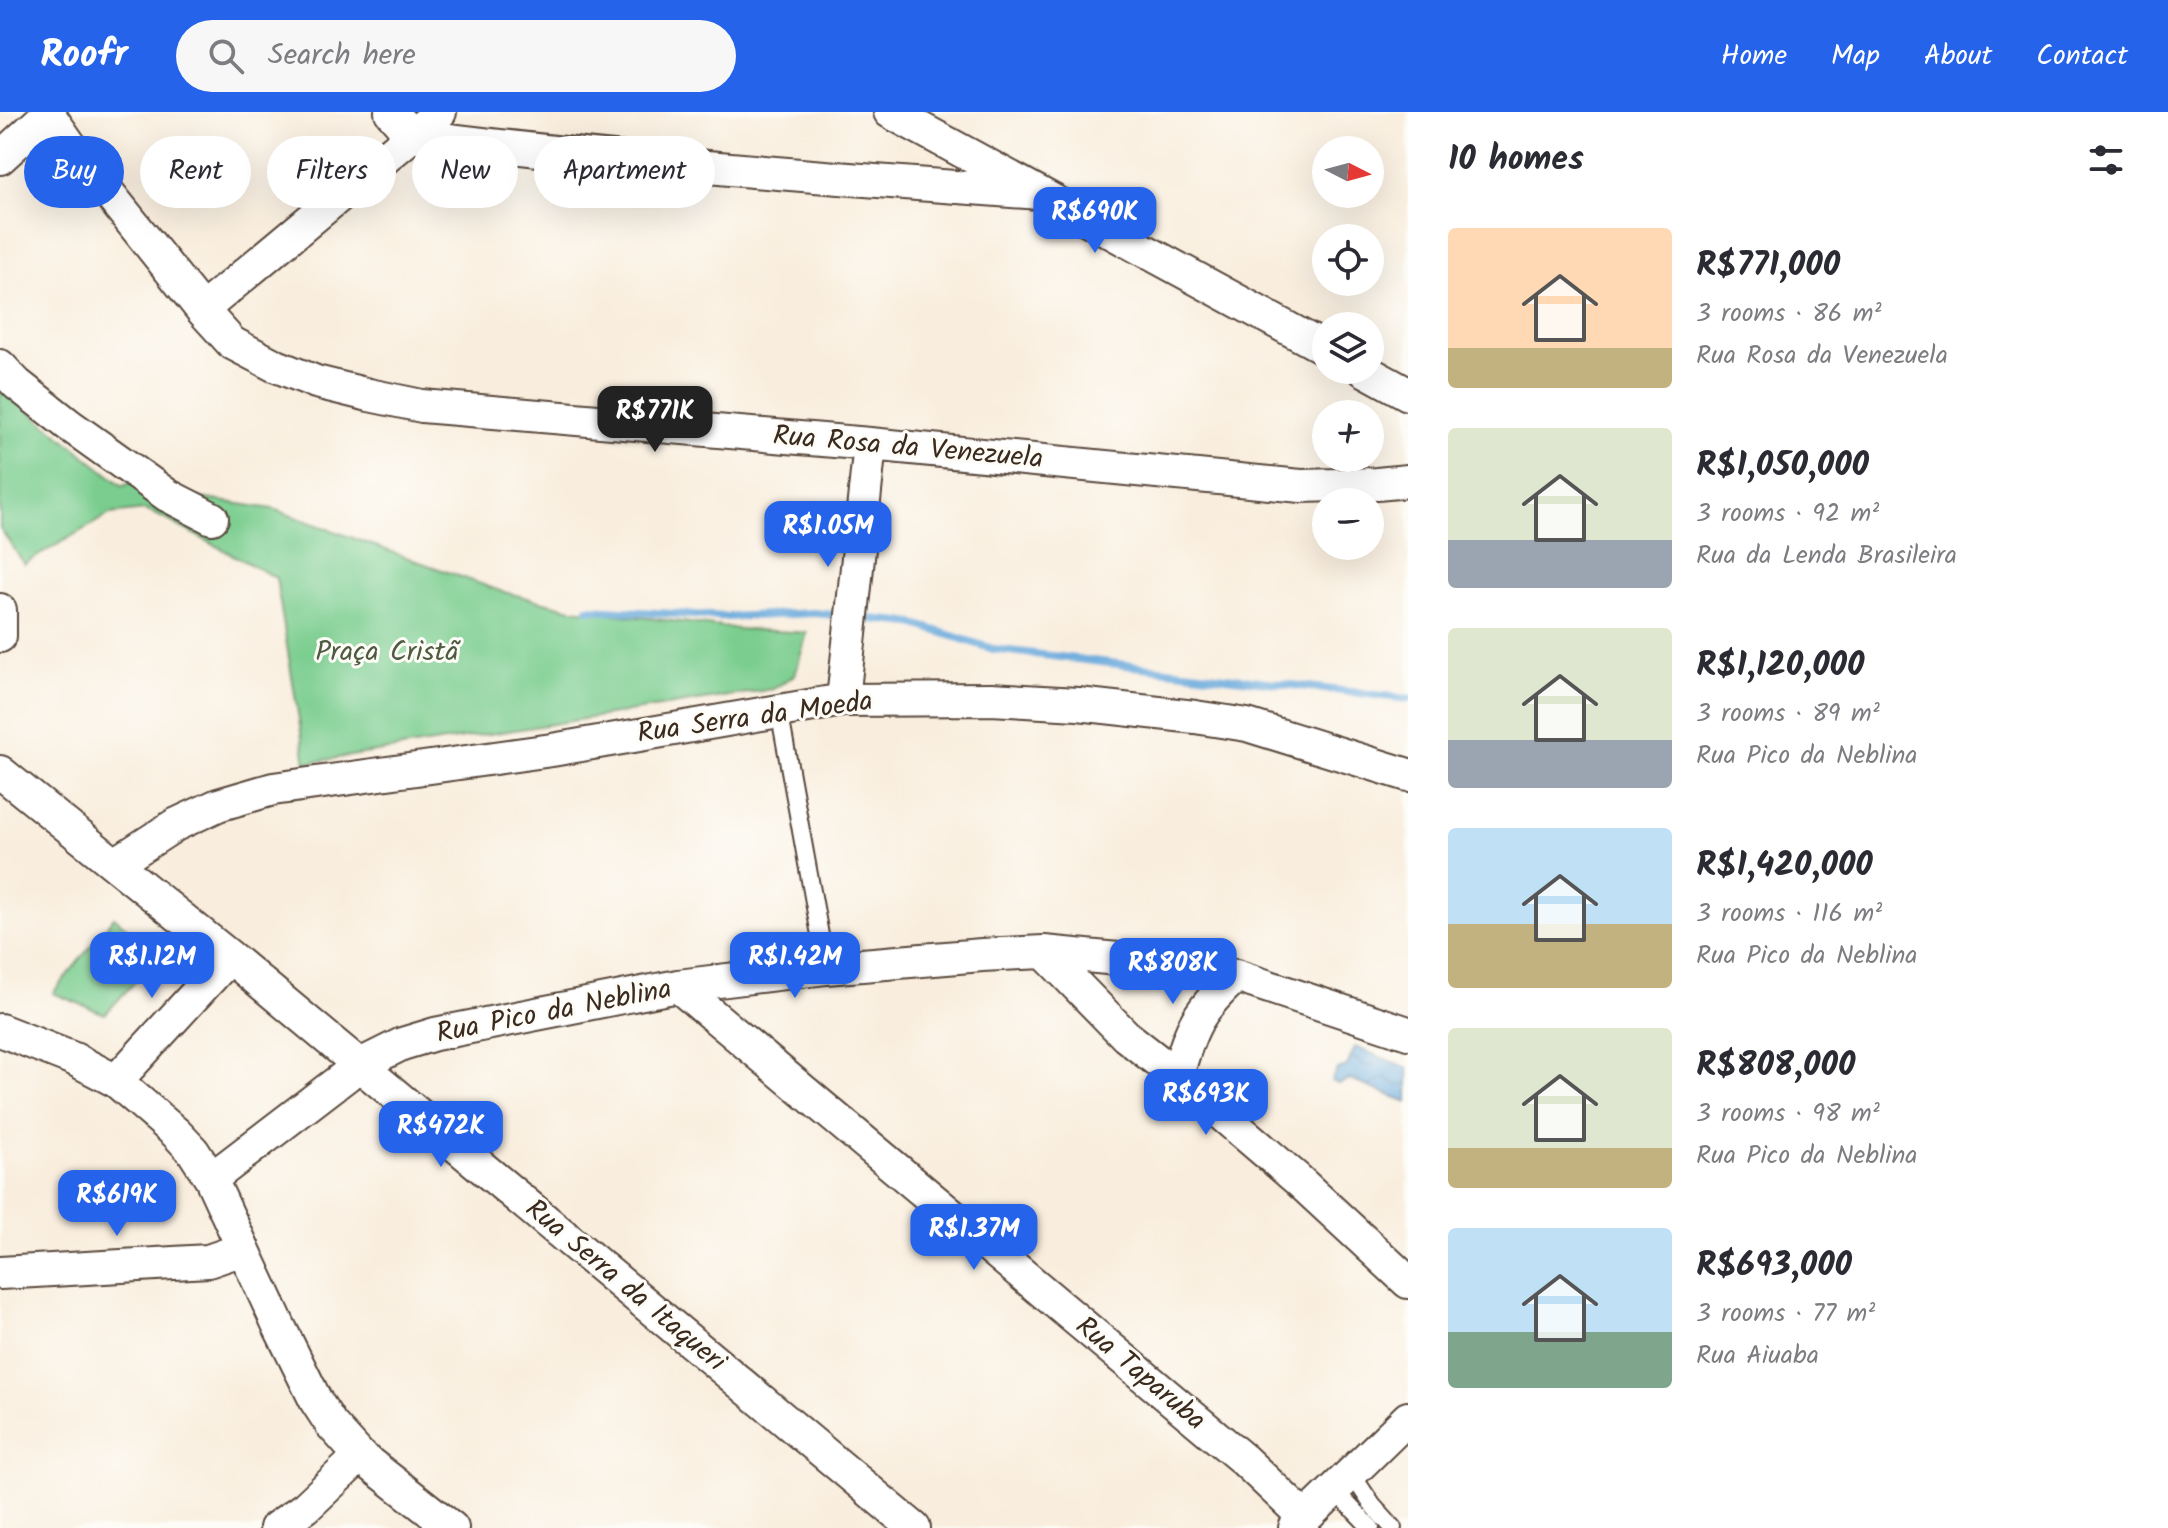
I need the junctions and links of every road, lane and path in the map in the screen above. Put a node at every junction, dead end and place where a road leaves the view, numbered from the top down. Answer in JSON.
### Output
{"nodes":[{"id":1,"x":440,"y":112,"type":"edge"},
{"id":2,"x":890,"y":112,"type":"edge"},
{"id":3,"x":47,"y":113,"type":"edge"},
{"id":4,"x":401,"y":124,"type":"edge"},
{"id":5,"x":0,"y":158,"type":"edge"},
{"id":6,"x":1039,"y":193,"type":"junction"},
{"id":7,"x":202,"y":310,"type":"junction"},
{"id":8,"x":1312,"y":341,"type":"edge"},
{"id":9,"x":0,"y":366,"type":"edge"},
{"id":10,"x":1384,"y":381,"type":"edge"},
{"id":11,"x":1408,"y":394,"type":"edge"},
{"id":12,"x":868,"y":456,"type":"junction"},
{"id":13,"x":1408,"y":481,"type":"edge"},
{"id":14,"x":212,"y":518,"type":"dead end"},
{"id":15,"x":0,"y":610,"type":"edge"},
{"id":16,"x":0,"y":636,"type":"edge"},
{"id":17,"x":844,"y":688,"type":"junction"},
{"id":18,"x":779,"y":710,"type":"junction"},
{"id":19,"x":0,"y":772,"type":"edge"},
{"id":20,"x":1408,"y":775,"type":"edge"},
{"id":21,"x":115,"y":864,"type":"junction"},
{"id":22,"x":1044,"y":952,"type":"junction"},
{"id":23,"x":230,"y":957,"type":"junction"},
{"id":24,"x":826,"y":968,"type":"junction"},
{"id":25,"x":1236,"y":976,"type":"junction"},
{"id":26,"x":678,"y":986,"type":"junction"},
{"id":27,"x":0,"y":1030,"type":"edge"},
{"id":28,"x":1408,"y":1033,"type":"edge"},
{"id":29,"x":360,"y":1065,"type":"junction"},
{"id":30,"x":1177,"y":1076,"type":"junction"},
{"id":31,"x":116,"y":1081,"type":"junction"},
{"id":32,"x":211,"y":1179,"type":"junction"},
{"id":33,"x":243,"y":1249,"type":"junction"},
{"id":34,"x":0,"y":1273,"type":"edge"},
{"id":35,"x":1408,"y":1282,"type":"edge"},
{"id":36,"x":1408,"y":1418,"type":"edge"},
{"id":37,"x":360,"y":1456,"type":"junction"},
{"id":38,"x":1343,"y":1481,"type":"junction"},
{"id":39,"x":1300,"y":1523,"type":"edge"},
{"id":40,"x":276,"y":1528,"type":"edge"},
{"id":41,"x":452,"y":1528,"type":"edge"},
{"id":42,"x":914,"y":1528,"type":"edge"},
{"id":43,"x":1371,"y":1528,"type":"edge"},
{"id":44,"x":1393,"y":1528,"type":"edge"}],
"edges":[{"from":1,"to":4,"type":"street"},
{"from":2,"to":6,"type":"street"},
{"from":3,"to":5,"type":"street","name":"Rua Rosa da Venezuela"},
{"from":3,"to":7,"type":"street","name":"Rua Rosa da Venezuela"},
{"from":4,"to":6,"type":"street"},
{"from":4,"to":7,"type":"street"},
{"from":6,"to":8,"type":"street"},
{"from":7,"to":12,"type":"street","name":"Rua Rosa da Venezuela"},
{"from":9,"to":14,"type":"street"},
{"from":10,"to":11,"type":"street"},
{"from":12,"to":13,"type":"street","name":"Rua Rosa da Venezuela"},
{"from":12,"to":17,"type":"street"},
{"from":15,"to":16,"type":"street"},
{"from":17,"to":18,"type":"street","name":"Rua Serra da Moeda"},
{"from":17,"to":20,"type":"street","name":"Rua Serra da Moeda"},
{"from":18,"to":21,"type":"street","name":"Rua Serra da Moeda"},
{"from":18,"to":24,"type":"lane"},
{"from":19,"to":21,"type":"street","name":"Rua Serra da Itaqueri"},
{"from":21,"to":23,"type":"street","name":"Rua Serra da Itaqueri"},
{"from":22,"to":24,"type":"street","name":"Rua Pico da Neblina"},
{"from":22,"to":25,"type":"street","name":"Rua Pico da Neblina"},
{"from":22,"to":30,"type":"street"},
{"from":23,"to":29,"type":"street","name":"Rua Serra da Itaqueri"},
{"from":23,"to":31,"type":"street"},
{"from":24,"to":26,"type":"street","name":"Rua Pico da Neblina"},
{"from":25,"to":28,"type":"street","name":"Rua Pico da Neblina"},
{"from":25,"to":30,"type":"street"},
{"from":26,"to":29,"type":"street","name":"Rua Pico da Neblina"},
{"from":26,"to":39,"type":"street","name":"Rua Taparuba"},
{"from":27,"to":31,"type":"street"},
{"from":29,"to":32,"type":"street","name":"Rua Pico da Neblina"},
{"from":29,"to":42,"type":"street","name":"Rua Serra da Itaqueri"},
{"from":30,"to":35,"type":"street"},
{"from":31,"to":32,"type":"street"},
{"from":32,"to":33,"type":"street"},
{"from":33,"to":34,"type":"street"},
{"from":33,"to":37,"type":"street"},
{"from":36,"to":38,"type":"street"},
{"from":37,"to":40,"type":"street"},
{"from":37,"to":41,"type":"street"},
{"from":38,"to":39,"type":"street"},
{"from":38,"to":43,"type":"lane"},
{"from":38,"to":44,"type":"lane"}]}
